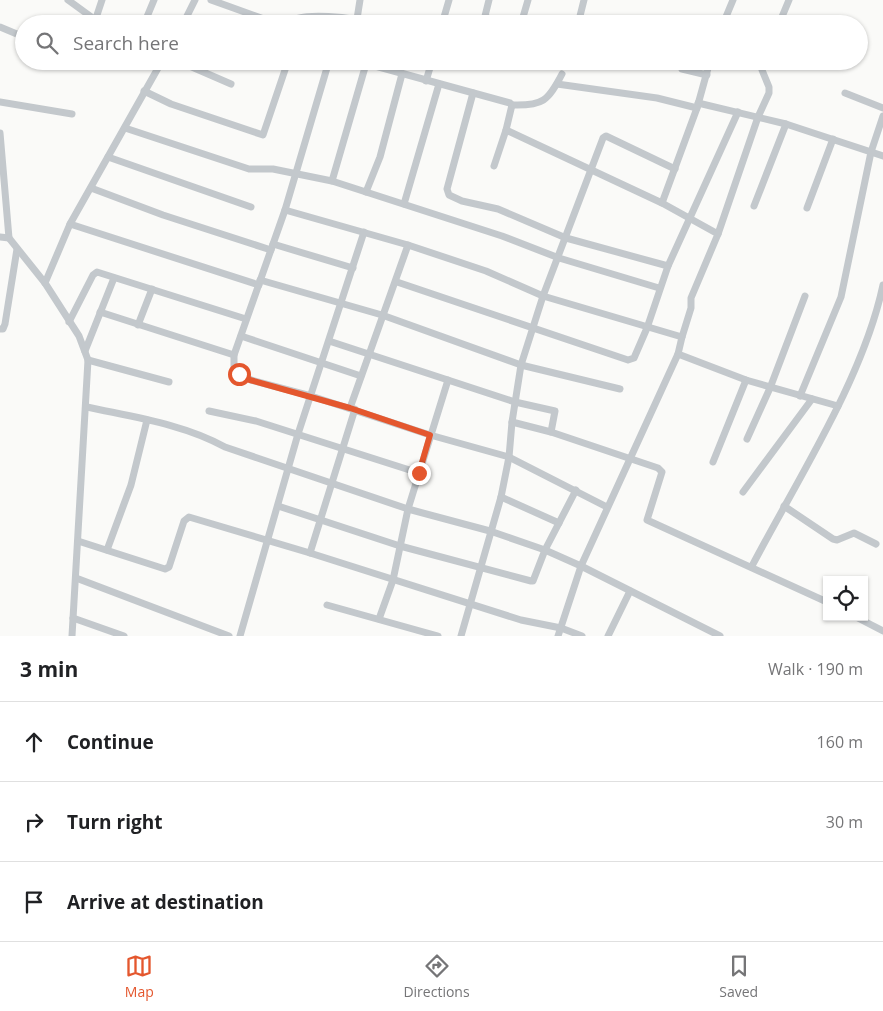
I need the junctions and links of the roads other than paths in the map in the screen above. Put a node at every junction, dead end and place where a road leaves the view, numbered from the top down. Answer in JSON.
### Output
{"nodes":[{"id":1,"x":68,"y":0,"type":"edge"},
{"id":2,"x":102,"y":0,"type":"edge"},
{"id":3,"x":154,"y":0,"type":"edge"},
{"id":4,"x":195,"y":0,"type":"edge"},
{"id":5,"x":211,"y":0,"type":"edge"},
{"id":6,"x":360,"y":0,"type":"edge"},
{"id":7,"x":449,"y":0,"type":"edge"},
{"id":8,"x":489,"y":0,"type":"edge"},
{"id":9,"x":528,"y":0,"type":"edge"},
{"id":10,"x":584,"y":0,"type":"edge"},
{"id":11,"x":733,"y":0,"type":"edge"},
{"id":12,"x":789,"y":0,"type":"edge"},
{"id":13,"x":88,"y":15,"type":"edge"},
{"id":14,"x":99,"y":15,"type":"edge"},
{"id":15,"x":148,"y":15,"type":"edge"},
{"id":16,"x":188,"y":15,"type":"edge"},
{"id":17,"x":248,"y":15,"type":"edge"},
{"id":18,"x":358,"y":15,"type":"edge"},
{"id":19,"x":445,"y":15,"type":"edge"},
{"id":20,"x":485,"y":15,"type":"edge"},
{"id":21,"x":524,"y":15,"type":"edge"},
{"id":22,"x":580,"y":15,"type":"edge"},
{"id":23,"x":727,"y":15,"type":"edge"},
{"id":24,"x":783,"y":15,"type":"edge"},
{"id":25,"x":0,"y":27,"type":"edge"},
{"id":26,"x":15,"y":33,"type":"edge"},
{"id":27,"x":157,"y":70,"type":"edge"},
{"id":28,"x":199,"y":70,"type":"edge"},
{"id":29,"x":285,"y":70,"type":"edge"},
{"id":30,"x":326,"y":70,"type":"edge"},
{"id":31,"x":364,"y":70,"type":"edge"},
{"id":32,"x":388,"y":70,"type":"edge"},
{"id":33,"x":429,"y":70,"type":"edge"},
{"id":34,"x":686,"y":70,"type":"edge"},
{"id":35,"x":708,"y":70,"type":"edge"},
{"id":36,"x":764,"y":70,"type":"edge"},
{"id":37,"x":402,"y":74,"type":"junction"},
{"id":38,"x":562,"y":74,"type":"dead end"},
{"id":39,"x":707,"y":75,"type":"junction"},
{"id":40,"x":426,"y":81,"type":"junction"},
{"id":41,"x":231,"y":84,"type":"dead end"},
{"id":42,"x":439,"y":84,"type":"junction"},
{"id":43,"x":557,"y":84,"type":"junction"},
{"id":44,"x":144,"y":91,"type":"junction"},
{"id":45,"x":473,"y":93,"type":"junction"},
{"id":46,"x":845,"y":93,"type":"dead end"},
{"id":47,"x":0,"y":102,"type":"edge"},
{"id":48,"x":512,"y":105,"type":"junction"},
{"id":49,"x":698,"y":105,"type":"junction"},
{"id":50,"x":883,"y":108,"type":"edge"},
{"id":51,"x":738,"y":112,"type":"junction"},
{"id":52,"x":72,"y":114,"type":"dead end"},
{"id":53,"x":883,"y":116,"type":"edge"},
{"id":54,"x":758,"y":117,"type":"junction"},
{"id":55,"x":786,"y":124,"type":"junction"},
{"id":56,"x":125,"y":128,"type":"junction"},
{"id":57,"x":506,"y":130,"type":"junction"},
{"id":58,"x":0,"y":133,"type":"edge"},
{"id":59,"x":832,"y":139,"type":"junction"},
{"id":60,"x":871,"y":152,"type":"junction"},
{"id":61,"x":883,"y":156,"type":"edge"},
{"id":62,"x":108,"y":157,"type":"junction"},
{"id":63,"x":494,"y":166,"type":"dead end"},
{"id":64,"x":675,"y":169,"type":"junction"},
{"id":65,"x":591,"y":170,"type":"junction"},
{"id":66,"x":295,"y":174,"type":"junction"},
{"id":67,"x":332,"y":181,"type":"junction"},
{"id":68,"x":2,"y":186,"type":"edge"},
{"id":69,"x":91,"y":188,"type":"junction"},
{"id":70,"x":366,"y":192,"type":"junction"},
{"id":71,"x":662,"y":203,"type":"junction"},
{"id":72,"x":404,"y":204,"type":"junction"},
{"id":73,"x":251,"y":206,"type":"dead end"},
{"id":74,"x":754,"y":206,"type":"dead end"},
{"id":75,"x":807,"y":208,"type":"dead end"},
{"id":76,"x":285,"y":210,"type":"junction"},
{"id":77,"x":690,"y":219,"type":"junction"},
{"id":78,"x":70,"y":224,"type":"junction"},
{"id":79,"x":364,"y":232,"type":"junction"},
{"id":80,"x":718,"y":234,"type":"junction"},
{"id":81,"x":0,"y":237,"type":"edge"},
{"id":82,"x":9,"y":238,"type":"junction"},
{"id":83,"x":566,"y":238,"type":"junction"},
{"id":84,"x":408,"y":245,"type":"junction"},
{"id":85,"x":272,"y":247,"type":"junction"},
{"id":86,"x":17,"y":249,"type":"junction"},
{"id":87,"x":559,"y":258,"type":"junction"},
{"id":88,"x":668,"y":266,"type":"junction"},
{"id":89,"x":353,"y":268,"type":"junction"},
{"id":90,"x":114,"y":278,"type":"junction"},
{"id":91,"x":260,"y":282,"type":"junction"},
{"id":92,"x":397,"y":282,"type":"junction"},
{"id":93,"x":45,"y":283,"type":"junction"},
{"id":94,"x":883,"y":284,"type":"edge"},
{"id":95,"x":659,"y":288,"type":"junction"},
{"id":96,"x":152,"y":290,"type":"junction"},
{"id":97,"x":543,"y":296,"type":"junction"},
{"id":98,"x":806,"y":296,"type":"dead end"},
{"id":99,"x":341,"y":304,"type":"junction"},
{"id":100,"x":100,"y":312,"type":"junction"},
{"id":101,"x":382,"y":315,"type":"junction"},
{"id":102,"x":246,"y":319,"type":"junction"},
{"id":103,"x":69,"y":322,"type":"junction"},
{"id":104,"x":138,"y":325,"type":"junction"},
{"id":105,"x":532,"y":328,"type":"junction"},
{"id":106,"x":647,"y":328,"type":"junction"},
{"id":107,"x":0,"y":329,"type":"edge"},
{"id":108,"x":240,"y":336,"type":"junction"},
{"id":109,"x":682,"y":337,"type":"junction"},
{"id":110,"x":329,"y":341,"type":"junction"},
{"id":111,"x":85,"y":351,"type":"junction"},
{"id":112,"x":678,"y":354,"type":"junction"},
{"id":113,"x":234,"y":355,"type":"junction"},
{"id":114,"x":368,"y":355,"type":"junction"},
{"id":115,"x":88,"y":360,"type":"junction"},
{"id":116,"x":322,"y":361,"type":"junction"},
{"id":117,"x":521,"y":365,"type":"junction"},
{"id":118,"x":361,"y":376,"type":"junction"},
{"id":119,"x":448,"y":380,"type":"junction"},
{"id":120,"x":746,"y":380,"type":"junction"},
{"id":121,"x":169,"y":382,"type":"dead end"},
{"id":122,"x":770,"y":388,"type":"junction"},
{"id":123,"x":620,"y":389,"type":"dead end"},
{"id":124,"x":311,"y":396,"type":"junction"},
{"id":125,"x":800,"y":396,"type":"junction"},
{"id":126,"x":812,"y":399,"type":"junction"},
{"id":127,"x":515,"y":402,"type":"junction"},
{"id":128,"x":838,"y":406,"type":"junction"},
{"id":129,"x":86,"y":407,"type":"junction"},
{"id":130,"x":352,"y":409,"type":"junction"},
{"id":131,"x":209,"y":411,"type":"dead end"},
{"id":132,"x":147,"y":420,"type":"junction"},
{"id":133,"x":512,"y":422,"type":"junction"},
{"id":134,"x":551,"y":432,"type":"junction"},
{"id":135,"x":298,"y":434,"type":"junction"},
{"id":136,"x":430,"y":435,"type":"junction"},
{"id":137,"x":747,"y":439,"type":"dead end"},
{"id":138,"x":342,"y":449,"type":"junction"},
{"id":139,"x":510,"y":458,"type":"junction"},
{"id":140,"x":632,"y":458,"type":"junction"},
{"id":141,"x":713,"y":462,"type":"dead end"},
{"id":142,"x":288,"y":467,"type":"junction"},
{"id":143,"x":419,"y":473,"type":"junction"},
{"id":144,"x":331,"y":482,"type":"junction"},
{"id":145,"x":576,"y":490,"type":"junction"},
{"id":146,"x":744,"y":492,"type":"dead end"},
{"id":147,"x":501,"y":497,"type":"junction"},
{"id":148,"x":278,"y":506,"type":"junction"},
{"id":149,"x":784,"y":506,"type":"junction"},
{"id":150,"x":607,"y":507,"type":"junction"},
{"id":151,"x":408,"y":509,"type":"junction"},
{"id":152,"x":320,"y":519,"type":"junction"},
{"id":153,"x":559,"y":523,"type":"junction"},
{"id":154,"x":490,"y":531,"type":"junction"},
{"id":155,"x":268,"y":540,"type":"junction"},
{"id":156,"x":78,"y":541,"type":"junction"},
{"id":157,"x":876,"y":544,"type":"dead end"},
{"id":158,"x":400,"y":546,"type":"junction"},
{"id":159,"x":107,"y":550,"type":"junction"},
{"id":160,"x":545,"y":550,"type":"junction"},
{"id":161,"x":310,"y":553,"type":"junction"},
{"id":162,"x":581,"y":566,"type":"junction"},
{"id":163,"x":752,"y":566,"type":"junction"},
{"id":164,"x":479,"y":567,"type":"junction"},
{"id":165,"x":76,"y":578,"type":"junction"},
{"id":166,"x":393,"y":580,"type":"junction"},
{"id":167,"x":630,"y":591,"type":"junction"},
{"id":168,"x":823,"y":600,"type":"edge"},
{"id":169,"x":468,"y":604,"type":"junction"},
{"id":170,"x":327,"y":605,"type":"dead end"},
{"id":171,"x":73,"y":618,"type":"junction"},
{"id":172,"x":379,"y":620,"type":"junction"},
{"id":173,"x":864,"y":621,"type":"edge"},
{"id":174,"x":883,"y":631,"type":"edge"},
{"id":175,"x":560,"y":632,"type":"edge"},
{"id":176,"x":425,"y":634,"type":"edge"},
{"id":177,"x":72,"y":636,"type":"edge"},
{"id":178,"x":124,"y":636,"type":"edge"},
{"id":179,"x":229,"y":636,"type":"edge"},
{"id":180,"x":240,"y":636,"type":"edge"},
{"id":181,"x":438,"y":636,"type":"edge"},
{"id":182,"x":461,"y":636,"type":"edge"},
{"id":183,"x":582,"y":636,"type":"edge"},
{"id":184,"x":608,"y":636,"type":"edge"},
{"id":185,"x":720,"y":636,"type":"edge"}],
"edges":[{"from":1,"to":13,"type":"street"},
{"from":2,"to":14,"type":"street"},
{"from":3,"to":15,"type":"street"},
{"from":4,"to":16,"type":"street"},
{"from":5,"to":17,"type":"street"},
{"from":6,"to":18,"type":"street"},
{"from":7,"to":19,"type":"street"},
{"from":8,"to":20,"type":"street"},
{"from":9,"to":21,"type":"street"},
{"from":10,"to":22,"type":"street"},
{"from":11,"to":23,"type":"street"},
{"from":12,"to":24,"type":"street"},
{"from":25,"to":26,"type":"street"},
{"from":27,"to":44,"type":"street"},
{"from":28,"to":41,"type":"street"},
{"from":29,"to":44,"type":"street"},
{"from":30,"to":66,"type":"street"},
{"from":31,"to":67,"type":"street"},
{"from":32,"to":37,"type":"street"},
{"from":33,"to":40,"type":"street"},
{"from":34,"to":39,"type":"street"},
{"from":35,"to":39,"type":"street"},
{"from":36,"to":54,"type":"street"},
{"from":37,"to":40,"type":"street"},
{"from":37,"to":70,"type":"street"},
{"from":38,"to":43,"type":"street"},
{"from":39,"to":49,"type":"street"},
{"from":40,"to":42,"type":"street"},
{"from":42,"to":45,"type":"street"},
{"from":42,"to":72,"type":"street"},
{"from":43,"to":48,"type":"street"},
{"from":43,"to":49,"type":"street"},
{"from":44,"to":56,"type":"street"},
{"from":45,"to":48,"type":"street"},
{"from":45,"to":83,"type":"street"},
{"from":46,"to":50,"type":"street"},
{"from":47,"to":52,"type":"street"},
{"from":48,"to":57,"type":"street"},
{"from":49,"to":51,"type":"street"},
{"from":49,"to":64,"type":"street"},
{"from":51,"to":54,"type":"street"},
{"from":51,"to":77,"type":"street"},
{"from":53,"to":60,"type":"street"},
{"from":54,"to":55,"type":"street"},
{"from":54,"to":80,"type":"street"},
{"from":55,"to":59,"type":"street"},
{"from":55,"to":74,"type":"street"},
{"from":56,"to":62,"type":"street"},
{"from":56,"to":66,"type":"street"},
{"from":57,"to":63,"type":"street"},
{"from":57,"to":65,"type":"street"},
{"from":58,"to":68,"type":"street"},
{"from":59,"to":60,"type":"street"},
{"from":59,"to":75,"type":"street"},
{"from":60,"to":61,"type":"street"},
{"from":60,"to":125,"type":"street"},
{"from":62,"to":69,"type":"street"},
{"from":62,"to":73,"type":"street"},
{"from":64,"to":65,"type":"street"},
{"from":64,"to":71,"type":"street"},
{"from":65,"to":71,"type":"street"},
{"from":65,"to":83,"type":"street"},
{"from":66,"to":67,"type":"street"},
{"from":66,"to":76,"type":"street"},
{"from":67,"to":70,"type":"street"},
{"from":68,"to":82,"type":"street"},
{"from":69,"to":78,"type":"street"},
{"from":69,"to":85,"type":"street"},
{"from":70,"to":72,"type":"street"},
{"from":71,"to":77,"type":"street"},
{"from":72,"to":87,"type":"street"},
{"from":76,"to":79,"type":"street"},
{"from":76,"to":85,"type":"street"},
{"from":77,"to":80,"type":"street"},
{"from":77,"to":88,"type":"street"},
{"from":78,"to":91,"type":"street"},
{"from":78,"to":93,"type":"street"},
{"from":79,"to":84,"type":"street"},
{"from":79,"to":89,"type":"street"},
{"from":80,"to":109,"type":"street"},
{"from":81,"to":82,"type":"street"},
{"from":82,"to":86,"type":"street"},
{"from":83,"to":87,"type":"street"},
{"from":83,"to":88,"type":"street"},
{"from":84,"to":92,"type":"street"},
{"from":84,"to":97,"type":"street"},
{"from":85,"to":89,"type":"street"},
{"from":85,"to":91,"type":"street"},
{"from":86,"to":93,"type":"street"},
{"from":86,"to":107,"type":"street"},
{"from":87,"to":95,"type":"street"},
{"from":87,"to":97,"type":"street"},
{"from":88,"to":95,"type":"street"},
{"from":89,"to":99,"type":"street"},
{"from":90,"to":96,"type":"street"},
{"from":90,"to":100,"type":"street"},
{"from":90,"to":103,"type":"street"},
{"from":91,"to":99,"type":"street"},
{"from":91,"to":102,"type":"street"},
{"from":92,"to":101,"type":"street"},
{"from":92,"to":105,"type":"street"},
{"from":93,"to":103,"type":"street"},
{"from":94,"to":128,"type":"street"},
{"from":95,"to":106,"type":"street"},
{"from":96,"to":102,"type":"street"},
{"from":96,"to":104,"type":"street"},
{"from":97,"to":105,"type":"street"},
{"from":97,"to":106,"type":"street"},
{"from":98,"to":122,"type":"street"},
{"from":99,"to":101,"type":"street"},
{"from":99,"to":110,"type":"street"},
{"from":100,"to":104,"type":"street"},
{"from":100,"to":111,"type":"street"},
{"from":101,"to":114,"type":"street"},
{"from":101,"to":117,"type":"street"},
{"from":102,"to":108,"type":"street"},
{"from":103,"to":111,"type":"street"},
{"from":104,"to":113,"type":"street"},
{"from":105,"to":106,"type":"street"},
{"from":105,"to":117,"type":"street"},
{"from":106,"to":109,"type":"street"},
{"from":108,"to":113,"type":"street"},
{"from":108,"to":116,"type":"street"},
{"from":109,"to":112,"type":"street"},
{"from":110,"to":114,"type":"street"},
{"from":110,"to":116,"type":"street"},
{"from":111,"to":115,"type":"street"},
{"from":112,"to":120,"type":"street"},
{"from":112,"to":140,"type":"street"},
{"from":113,"to":124,"type":"street"},
{"from":114,"to":118,"type":"street"},
{"from":114,"to":119,"type":"street"},
{"from":115,"to":121,"type":"street"},
{"from":115,"to":129,"type":"street"},
{"from":116,"to":118,"type":"street"},
{"from":116,"to":124,"type":"street"},
{"from":117,"to":123,"type":"street"},
{"from":117,"to":127,"type":"street"},
{"from":118,"to":130,"type":"street"},
{"from":119,"to":127,"type":"street"},
{"from":119,"to":136,"type":"street"},
{"from":120,"to":122,"type":"street"},
{"from":120,"to":141,"type":"street"},
{"from":122,"to":125,"type":"street"},
{"from":122,"to":137,"type":"street"},
{"from":124,"to":130,"type":"street"},
{"from":124,"to":135,"type":"street"},
{"from":125,"to":126,"type":"street"},
{"from":126,"to":128,"type":"street"},
{"from":126,"to":146,"type":"street"},
{"from":127,"to":133,"type":"street"},
{"from":127,"to":134,"type":"street"},
{"from":128,"to":149,"type":"street"},
{"from":129,"to":132,"type":"street"},
{"from":129,"to":156,"type":"street"},
{"from":130,"to":136,"type":"street"},
{"from":130,"to":138,"type":"street"},
{"from":131,"to":135,"type":"street"},
{"from":132,"to":142,"type":"street"},
{"from":132,"to":159,"type":"street"},
{"from":133,"to":134,"type":"street"},
{"from":133,"to":139,"type":"street"},
{"from":134,"to":140,"type":"street"},
{"from":135,"to":138,"type":"street"},
{"from":135,"to":142,"type":"street"},
{"from":136,"to":139,"type":"street"},
{"from":136,"to":143,"type":"street"},
{"from":138,"to":143,"type":"street"},
{"from":138,"to":144,"type":"street"},
{"from":139,"to":145,"type":"street"},
{"from":139,"to":147,"type":"street"},
{"from":140,"to":150,"type":"street"},
{"from":140,"to":163,"type":"street"},
{"from":142,"to":144,"type":"street"},
{"from":142,"to":148,"type":"street"},
{"from":143,"to":151,"type":"street"},
{"from":144,"to":151,"type":"street"},
{"from":144,"to":152,"type":"street"},
{"from":145,"to":150,"type":"street"},
{"from":145,"to":153,"type":"street"},
{"from":147,"to":153,"type":"street"},
{"from":147,"to":154,"type":"street"},
{"from":148,"to":152,"type":"street"},
{"from":148,"to":155,"type":"street"},
{"from":149,"to":157,"type":"street"},
{"from":149,"to":163,"type":"street"},
{"from":150,"to":162,"type":"street"},
{"from":151,"to":154,"type":"street"},
{"from":151,"to":158,"type":"street"},
{"from":152,"to":158,"type":"street"},
{"from":152,"to":161,"type":"street"},
{"from":153,"to":160,"type":"street"},
{"from":154,"to":160,"type":"street"},
{"from":154,"to":164,"type":"street"},
{"from":155,"to":159,"type":"street"},
{"from":155,"to":161,"type":"street"},
{"from":155,"to":180,"type":"street"},
{"from":156,"to":159,"type":"street"},
{"from":156,"to":165,"type":"street"},
{"from":158,"to":164,"type":"street"},
{"from":158,"to":166,"type":"street"},
{"from":160,"to":162,"type":"street"},
{"from":160,"to":164,"type":"street"},
{"from":161,"to":166,"type":"street"},
{"from":162,"to":167,"type":"street"},
{"from":162,"to":175,"type":"street"},
{"from":163,"to":168,"type":"street"},
{"from":164,"to":169,"type":"street"},
{"from":165,"to":171,"type":"street"},
{"from":165,"to":179,"type":"street"},
{"from":166,"to":169,"type":"street"},
{"from":166,"to":172,"type":"street"},
{"from":167,"to":184,"type":"street"},
{"from":167,"to":185,"type":"street"},
{"from":169,"to":175,"type":"street"},
{"from":169,"to":182,"type":"street"},
{"from":170,"to":172,"type":"street"},
{"from":171,"to":177,"type":"street"},
{"from":171,"to":178,"type":"street"},
{"from":172,"to":176,"type":"street"},
{"from":173,"to":174,"type":"street"},
{"from":175,"to":183,"type":"street"},
{"from":176,"to":181,"type":"street"}]}
